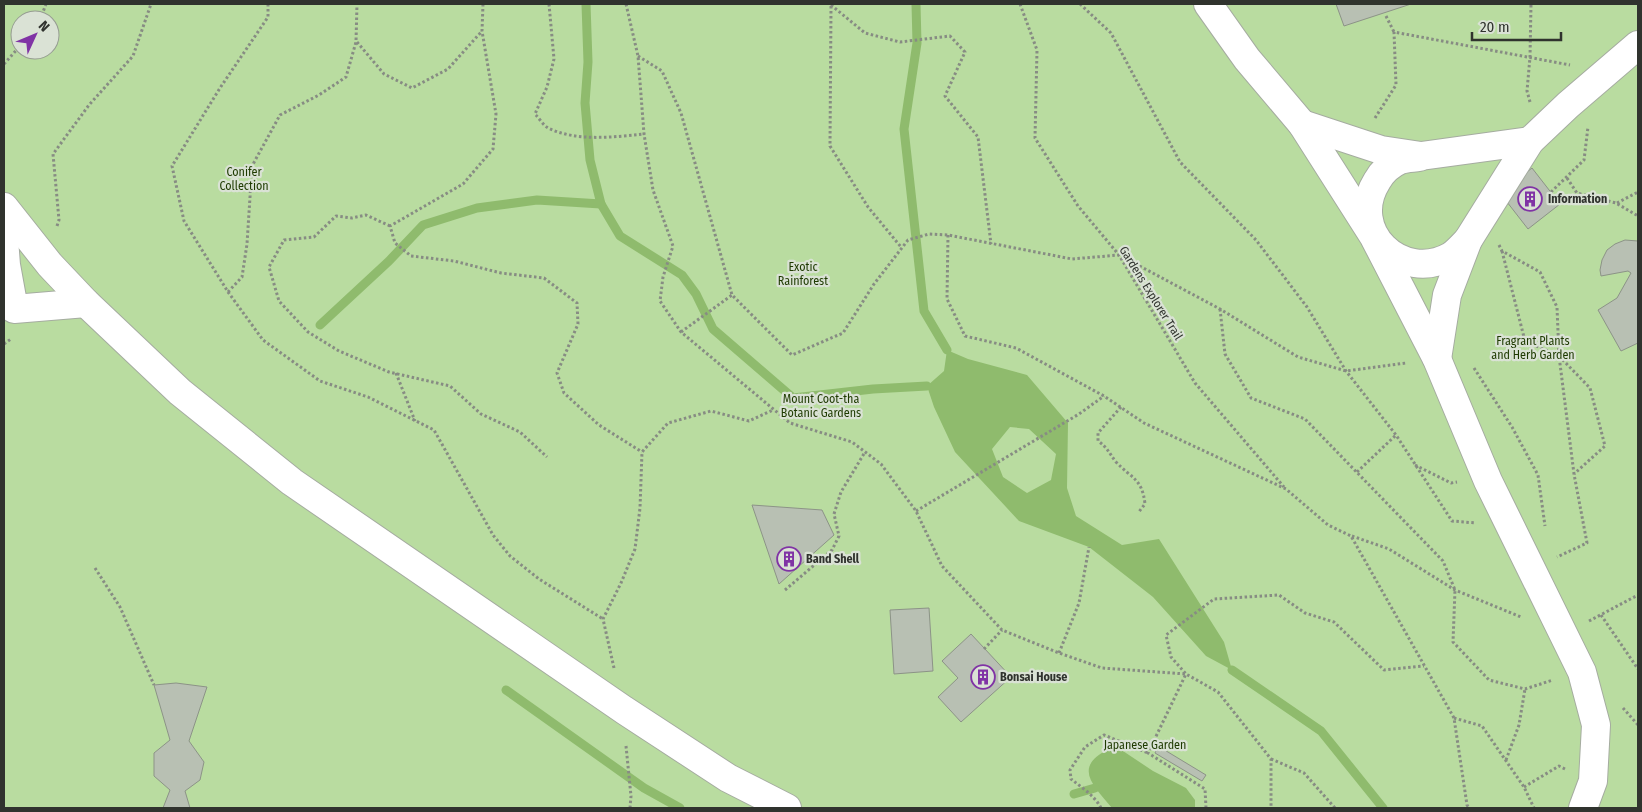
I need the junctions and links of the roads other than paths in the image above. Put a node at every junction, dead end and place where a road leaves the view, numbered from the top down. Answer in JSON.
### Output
{"nodes":[{"id":1,"x":1208,"y":4,"type":"edge"},
{"id":2,"x":1638,"y":45,"type":"edge"},
{"id":3,"x":1302,"y":124,"type":"junction"},
{"id":4,"x":1539,"y":133,"type":"junction"},
{"id":5,"x":1421,"y":156,"type":"junction"},
{"id":6,"x":4,"y":207,"type":"edge"},
{"id":7,"x":1374,"y":237,"type":"junction"},
{"id":8,"x":4,"y":239,"type":"edge"},
{"id":9,"x":1468,"y":240,"type":"junction"},
{"id":10,"x":86,"y":303,"type":"junction"},
{"id":11,"x":1437,"y":358,"type":"junction"},
{"id":12,"x":787,"y":808,"type":"edge"},
{"id":13,"x":1583,"y":808,"type":"edge"}],
"edges":[{"from":1,"to":3,"type":"street"},
{"from":2,"to":4,"type":"street"},
{"from":3,"to":5,"type":"street"},
{"from":3,"to":7,"type":"street"},
{"from":4,"to":5,"type":"street"},
{"from":4,"to":9,"type":"street"},
{"from":5,"to":7,"type":"street"},
{"from":6,"to":10,"type":"street"},
{"from":7,"to":9,"type":"street"},
{"from":7,"to":11,"type":"street"},
{"from":8,"to":10,"type":"street"},
{"from":9,"to":11,"type":"street"},
{"from":10,"to":12,"type":"street"},
{"from":11,"to":13,"type":"street"}]}
